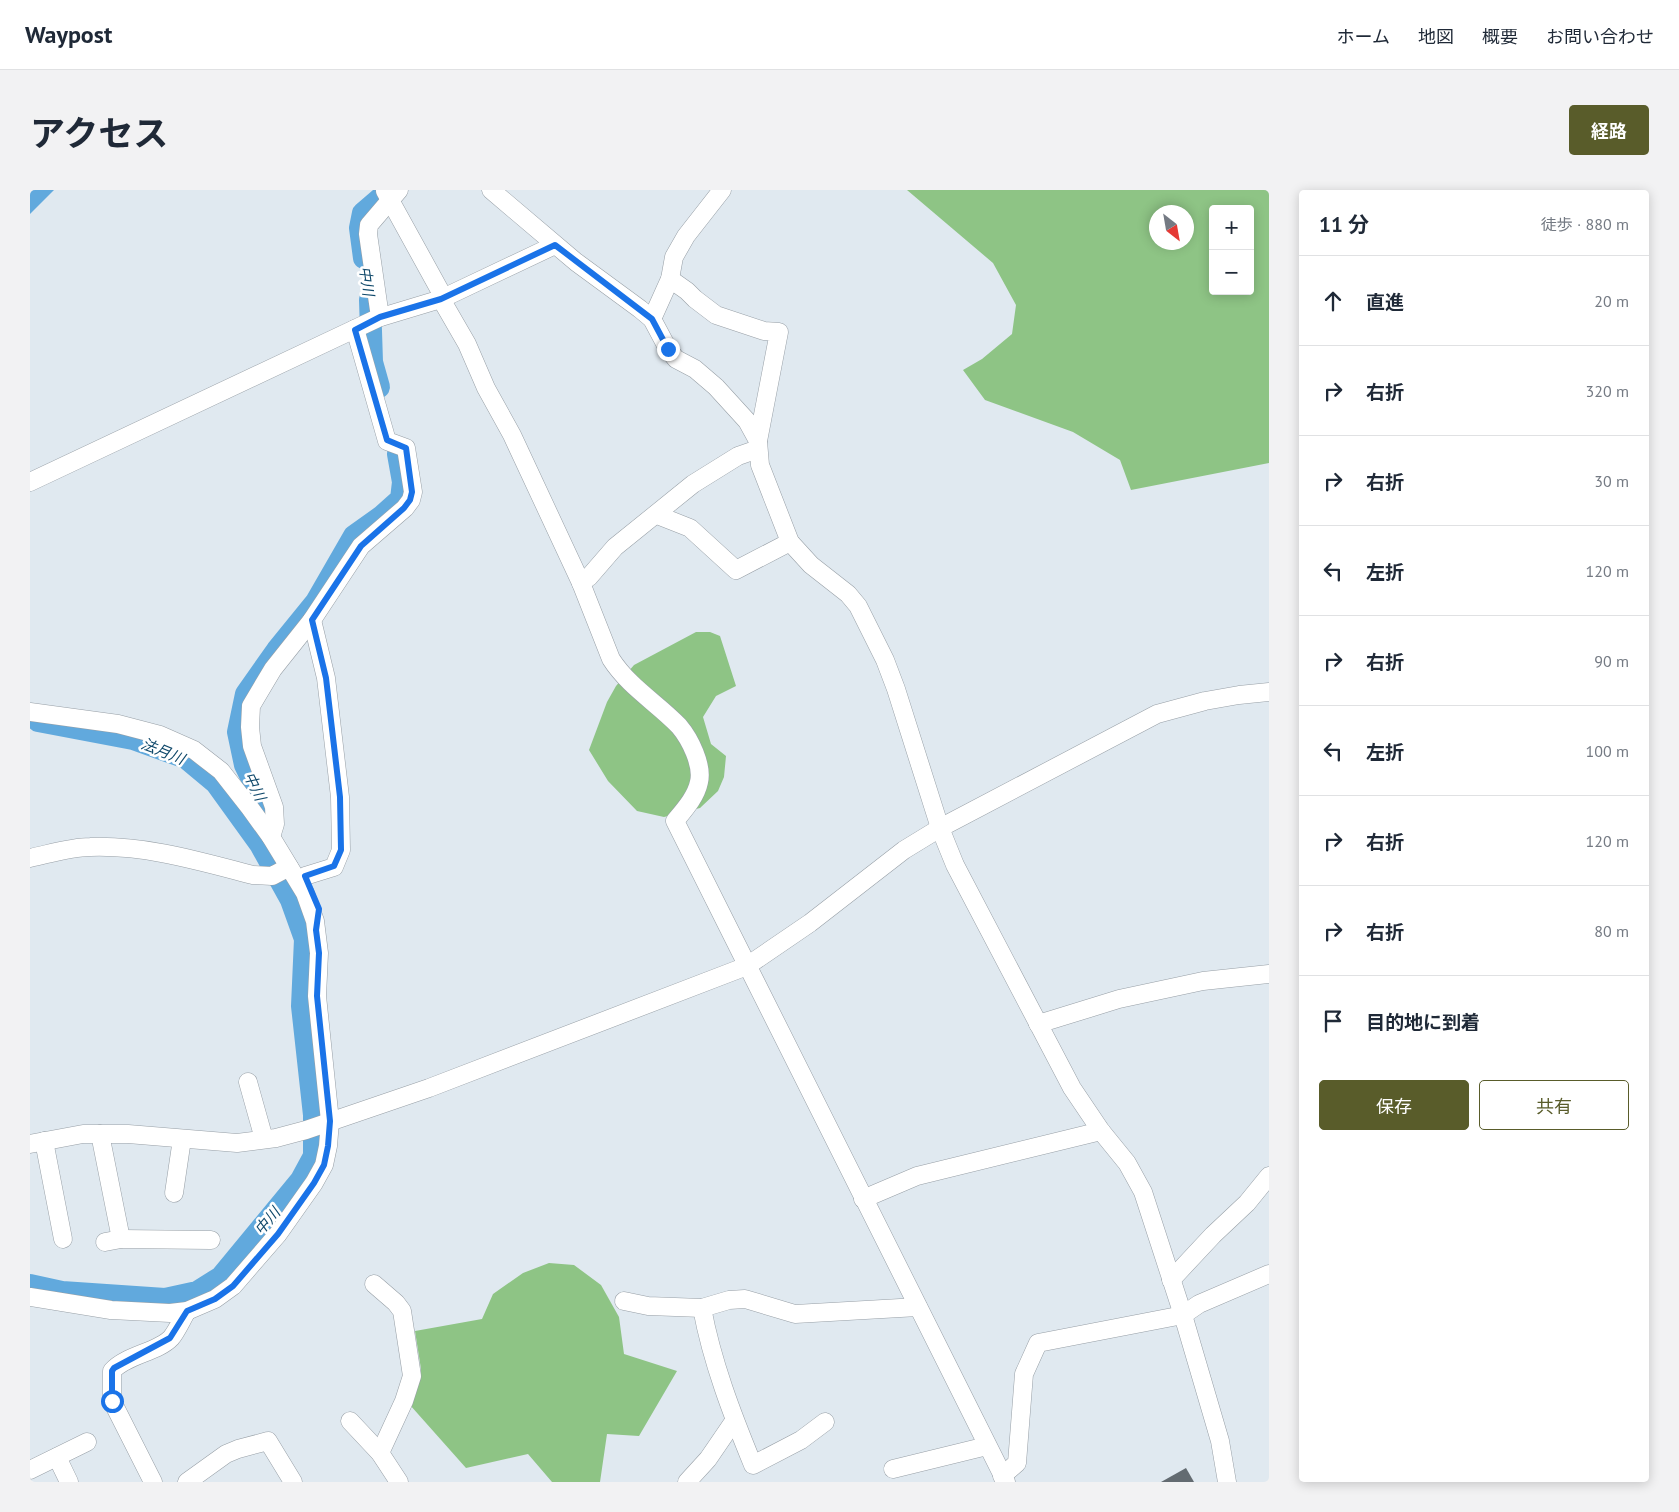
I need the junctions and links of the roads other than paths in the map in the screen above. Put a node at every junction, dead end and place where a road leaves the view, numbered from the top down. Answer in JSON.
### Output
{"nodes":[{"id":1,"x":491,"y":190,"type":"edge"},
{"id":2,"x":722,"y":190,"type":"edge"},
{"id":3,"x":391,"y":194,"type":"edge"},
{"id":4,"x":555,"y":245,"type":"junction"},
{"id":5,"x":670,"y":279,"type":"junction"},
{"id":6,"x":442,"y":298,"type":"junction"},
{"id":7,"x":652,"y":319,"type":"junction"},
{"id":8,"x":370,"y":322,"type":"junction"},
{"id":9,"x":758,"y":445,"type":"junction"},
{"id":10,"x":30,"y":482,"type":"edge"},
{"id":11,"x":657,"y":515,"type":"junction"},
{"id":12,"x":790,"y":542,"type":"junction"},
{"id":13,"x":581,"y":583,"type":"junction"},
{"id":14,"x":312,"y":620,"type":"junction"},
{"id":15,"x":1269,"y":692,"type":"edge"},
{"id":16,"x":30,"y":712,"type":"edge"},
{"id":17,"x":940,"y":828,"type":"junction"},
{"id":18,"x":272,"y":839,"type":"junction"},
{"id":19,"x":30,"y":858,"type":"edge"},
{"id":20,"x":282,"y":871,"type":"junction"},
{"id":21,"x":305,"y":876,"type":"junction"},
{"id":22,"x":316,"y":930,"type":"junction"},
{"id":23,"x":747,"y":966,"type":"junction"},
{"id":24,"x":1269,"y":974,"type":"edge"},
{"id":25,"x":1038,"y":1024,"type":"junction"},
{"id":26,"x":248,"y":1082,"type":"dead end"},
{"id":27,"x":327,"y":1122,"type":"junction"},
{"id":28,"x":1102,"y":1130,"type":"junction"},
{"id":29,"x":100,"y":1134,"type":"junction"},
{"id":30,"x":182,"y":1139,"type":"junction"},
{"id":31,"x":264,"y":1139,"type":"junction"},
{"id":32,"x":37,"y":1143,"type":"edge"},
{"id":33,"x":1269,"y":1176,"type":"edge"},
{"id":34,"x":174,"y":1193,"type":"dead end"},
{"id":35,"x":863,"y":1198,"type":"junction"},
{"id":36,"x":64,"y":1239,"type":"dead end"},
{"id":37,"x":211,"y":1240,"type":"dead end"},
{"id":38,"x":1269,"y":1274,"type":"edge"},
{"id":39,"x":1171,"y":1280,"type":"junction"},
{"id":40,"x":374,"y":1284,"type":"dead end"},
{"id":41,"x":30,"y":1297,"type":"edge"},
{"id":42,"x":624,"y":1301,"type":"dead end"},
{"id":43,"x":702,"y":1308,"type":"junction"},
{"id":44,"x":918,"y":1308,"type":"junction"},
{"id":45,"x":187,"y":1311,"type":"junction"},
{"id":46,"x":1183,"y":1315,"type":"junction"},
{"id":47,"x":350,"y":1421,"type":"dead end"},
{"id":48,"x":734,"y":1421,"type":"junction"},
{"id":49,"x":825,"y":1422,"type":"dead end"},
{"id":50,"x":87,"y":1442,"type":"dead end"},
{"id":51,"x":987,"y":1446,"type":"junction"},
{"id":52,"x":380,"y":1452,"type":"junction"},
{"id":53,"x":57,"y":1457,"type":"junction"},
{"id":54,"x":893,"y":1469,"type":"dead end"},
{"id":55,"x":30,"y":1470,"type":"edge"},
{"id":56,"x":1004,"y":1479,"type":"edge"},
{"id":57,"x":69,"y":1482,"type":"edge"},
{"id":58,"x":153,"y":1482,"type":"edge"},
{"id":59,"x":187,"y":1482,"type":"edge"},
{"id":60,"x":293,"y":1482,"type":"edge"},
{"id":61,"x":399,"y":1482,"type":"edge"},
{"id":62,"x":687,"y":1482,"type":"edge"},
{"id":63,"x":1227,"y":1482,"type":"edge"}],
"edges":[{"from":1,"to":4,"type":"street"},
{"from":2,"to":5,"type":"street"},
{"from":3,"to":6,"type":"street"},
{"from":3,"to":8,"type":"street"},
{"from":4,"to":6,"type":"street"},
{"from":4,"to":7,"type":"street"},
{"from":5,"to":7,"type":"street"},
{"from":5,"to":9,"type":"street"},
{"from":6,"to":8,"type":"street"},
{"from":6,"to":13,"type":"street"},
{"from":7,"to":9,"type":"street"},
{"from":8,"to":10,"type":"street"},
{"from":8,"to":14,"type":"street"},
{"from":9,"to":11,"type":"street"},
{"from":9,"to":12,"type":"street"},
{"from":11,"to":12,"type":"street"},
{"from":11,"to":13,"type":"street"},
{"from":12,"to":17,"type":"street"},
{"from":13,"to":23,"type":"street"},
{"from":14,"to":18,"type":"street"},
{"from":14,"to":21,"type":"street"},
{"from":15,"to":17,"type":"street"},
{"from":16,"to":18,"type":"street"},
{"from":17,"to":23,"type":"street"},
{"from":17,"to":25,"type":"street"},
{"from":18,"to":20,"type":"street"},
{"from":18,"to":21,"type":"street"},
{"from":19,"to":20,"type":"street"},
{"from":20,"to":22,"type":"street"},
{"from":21,"to":22,"type":"street"},
{"from":22,"to":27,"type":"street"},
{"from":23,"to":27,"type":"street"},
{"from":23,"to":35,"type":"street"},
{"from":24,"to":25,"type":"street"},
{"from":25,"to":28,"type":"street"},
{"from":26,"to":31,"type":"street"},
{"from":27,"to":31,"type":"street"},
{"from":27,"to":45,"type":"street"},
{"from":28,"to":35,"type":"street"},
{"from":28,"to":39,"type":"street"},
{"from":29,"to":30,"type":"street"},
{"from":29,"to":32,"type":"street"},
{"from":29,"to":37,"type":"street"},
{"from":30,"to":31,"type":"street"},
{"from":30,"to":34,"type":"street"},
{"from":32,"to":36,"type":"street"},
{"from":33,"to":39,"type":"street"},
{"from":35,"to":44,"type":"street"},
{"from":38,"to":46,"type":"street"},
{"from":39,"to":46,"type":"street"},
{"from":40,"to":52,"type":"street"},
{"from":41,"to":45,"type":"street"},
{"from":42,"to":43,"type":"street"},
{"from":43,"to":44,"type":"street"},
{"from":43,"to":48,"type":"street"},
{"from":44,"to":51,"type":"street"},
{"from":45,"to":58,"type":"street"},
{"from":46,"to":56,"type":"street"},
{"from":46,"to":63,"type":"street"},
{"from":47,"to":52,"type":"street"},
{"from":48,"to":49,"type":"street"},
{"from":48,"to":62,"type":"street"},
{"from":50,"to":53,"type":"street"},
{"from":51,"to":54,"type":"street"},
{"from":51,"to":56,"type":"street"},
{"from":52,"to":61,"type":"street"},
{"from":53,"to":55,"type":"street"},
{"from":53,"to":57,"type":"street"},
{"from":59,"to":60,"type":"street"}]}
